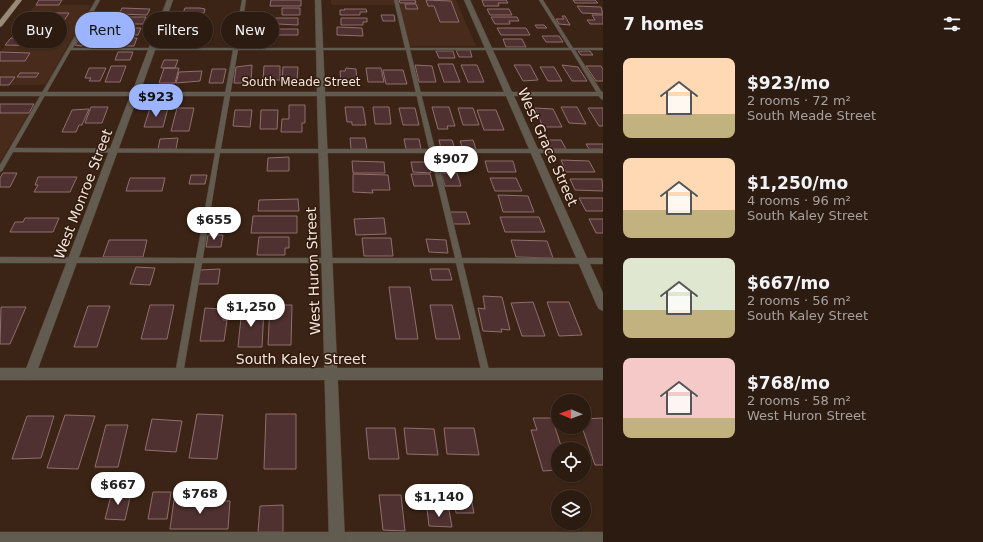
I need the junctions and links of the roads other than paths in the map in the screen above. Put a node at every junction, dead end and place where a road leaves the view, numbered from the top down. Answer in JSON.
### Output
{"nodes":[{"id":1,"x":19,"y":0,"type":"edge"},
{"id":2,"x":98,"y":0,"type":"edge"},
{"id":3,"x":170,"y":0,"type":"edge"},
{"id":4,"x":244,"y":0,"type":"edge"},
{"id":5,"x":318,"y":0,"type":"edge"},
{"id":6,"x":396,"y":0,"type":"edge"},
{"id":7,"x":467,"y":0,"type":"edge"},
{"id":8,"x":541,"y":0,"type":"edge"},
{"id":9,"x":166,"y":12,"type":"edge"},
{"id":10,"x":0,"y":24,"type":"edge"},
{"id":11,"x":152,"y":48,"type":"junction"},
{"id":12,"x":321,"y":48,"type":"junction"},
{"id":13,"x":488,"y":48,"type":"junction"},
{"id":14,"x":70,"y":49,"type":"junction"},
{"id":15,"x":235,"y":49,"type":"junction"},
{"id":16,"x":407,"y":49,"type":"junction"},
{"id":17,"x":572,"y":49,"type":"junction"},
{"id":18,"x":603,"y":49,"type":"edge"},
{"id":19,"x":0,"y":94,"type":"edge"},
{"id":20,"x":44,"y":94,"type":"junction"},
{"id":21,"x":135,"y":94,"type":"junction"},
{"id":22,"x":227,"y":94,"type":"junction"},
{"id":23,"x":322,"y":94,"type":"junction"},
{"id":24,"x":418,"y":94,"type":"junction"},
{"id":25,"x":509,"y":94,"type":"junction"},
{"id":26,"x":602,"y":95,"type":"edge"},
{"id":27,"x":12,"y":150,"type":"junction"},
{"id":28,"x":114,"y":150,"type":"junction"},
{"id":29,"x":324,"y":151,"type":"junction"},
{"id":30,"x":432,"y":151,"type":"junction"},
{"id":31,"x":534,"y":151,"type":"junction"},
{"id":32,"x":603,"y":151,"type":"edge"},
{"id":33,"x":217,"y":152,"type":"junction"},
{"id":34,"x":0,"y":170,"type":"edge"},
{"id":35,"x":0,"y":260,"type":"edge"},
{"id":36,"x":583,"y":260,"type":"junction"},
{"id":37,"x":73,"y":261,"type":"junction"},
{"id":38,"x":198,"y":261,"type":"junction"},
{"id":39,"x":328,"y":261,"type":"junction"},
{"id":40,"x":458,"y":261,"type":"junction"},
{"id":41,"x":603,"y":261,"type":"edge"},
{"id":42,"x":603,"y":306,"type":"edge"},
{"id":43,"x":0,"y":374,"type":"edge"},
{"id":44,"x":30,"y":374,"type":"junction"},
{"id":45,"x":179,"y":374,"type":"junction"},
{"id":46,"x":332,"y":374,"type":"junction"},
{"id":47,"x":486,"y":374,"type":"junction"},
{"id":48,"x":603,"y":374,"type":"edge"},
{"id":49,"x":0,"y":537,"type":"edge"},
{"id":50,"x":603,"y":537,"type":"edge"},
{"id":51,"x":337,"y":540,"type":"edge"}],
"edges":[{"from":1,"to":10,"type":"main road"},
{"from":2,"to":14,"type":"lane"},
{"from":3,"to":9,"type":"street","name":"West Monroe Street"},
{"from":4,"to":15,"type":"lane"},
{"from":5,"to":12,"type":"street","name":"West Huron Street"},
{"from":6,"to":16,"type":"lane"},
{"from":7,"to":13,"type":"street","name":"West Grace Street"},
{"from":8,"to":17,"type":"lane"},
{"from":11,"to":14,"type":"lane"},
{"from":11,"to":15,"type":"lane"},
{"from":11,"to":21,"type":"street","name":"West Monroe Street"},
{"from":12,"to":15,"type":"lane"},
{"from":12,"to":16,"type":"lane"},
{"from":12,"to":23,"type":"street","name":"West Huron Street"},
{"from":13,"to":16,"type":"lane"},
{"from":13,"to":17,"type":"lane"},
{"from":13,"to":25,"type":"street","name":"West Grace Street"},
{"from":14,"to":20,"type":"lane"},
{"from":15,"to":22,"type":"lane"},
{"from":16,"to":24,"type":"lane"},
{"from":17,"to":18,"type":"lane"},
{"from":17,"to":26,"type":"lane"},
{"from":19,"to":20,"type":"street","name":"South Meade Street"},
{"from":20,"to":21,"type":"street","name":"South Meade Street"},
{"from":20,"to":27,"type":"lane"},
{"from":21,"to":22,"type":"street","name":"South Meade Street"},
{"from":21,"to":28,"type":"street","name":"West Monroe Street"},
{"from":22,"to":23,"type":"street","name":"South Meade Street"},
{"from":22,"to":33,"type":"lane"},
{"from":23,"to":24,"type":"street","name":"South Meade Street"},
{"from":23,"to":29,"type":"street","name":"West Huron Street"},
{"from":24,"to":25,"type":"street","name":"South Meade Street"},
{"from":24,"to":30,"type":"lane"},
{"from":25,"to":26,"type":"street","name":"South Meade Street"},
{"from":25,"to":31,"type":"street","name":"West Grace Street"},
{"from":27,"to":28,"type":"lane"},
{"from":27,"to":34,"type":"lane"},
{"from":28,"to":33,"type":"lane"},
{"from":28,"to":37,"type":"street","name":"West Monroe Street"},
{"from":29,"to":30,"type":"lane"},
{"from":29,"to":33,"type":"lane"},
{"from":29,"to":39,"type":"street","name":"West Huron Street"},
{"from":30,"to":31,"type":"lane"},
{"from":30,"to":40,"type":"lane"},
{"from":31,"to":32,"type":"lane"},
{"from":31,"to":36,"type":"street","name":"West Grace Street"},
{"from":33,"to":38,"type":"lane"},
{"from":35,"to":37,"type":"lane"},
{"from":36,"to":40,"type":"lane"},
{"from":36,"to":41,"type":"lane"},
{"from":36,"to":42,"type":"street","name":"West Grace Street"},
{"from":37,"to":38,"type":"lane"},
{"from":37,"to":44,"type":"street","name":"West Monroe Street"},
{"from":38,"to":39,"type":"lane"},
{"from":38,"to":45,"type":"lane"},
{"from":39,"to":40,"type":"lane"},
{"from":39,"to":46,"type":"street","name":"West Huron Street"},
{"from":40,"to":47,"type":"lane"},
{"from":43,"to":44,"type":"street","name":"South Kaley Street"},
{"from":44,"to":45,"type":"street","name":"South Kaley Street"},
{"from":45,"to":46,"type":"street","name":"South Kaley Street"},
{"from":46,"to":47,"type":"street","name":"South Kaley Street"},
{"from":46,"to":51,"type":"street","name":"West Huron Street"},
{"from":47,"to":48,"type":"street","name":"South Kaley Street"},
{"from":49,"to":51,"type":"lane"},
{"from":50,"to":51,"type":"lane"}]}
